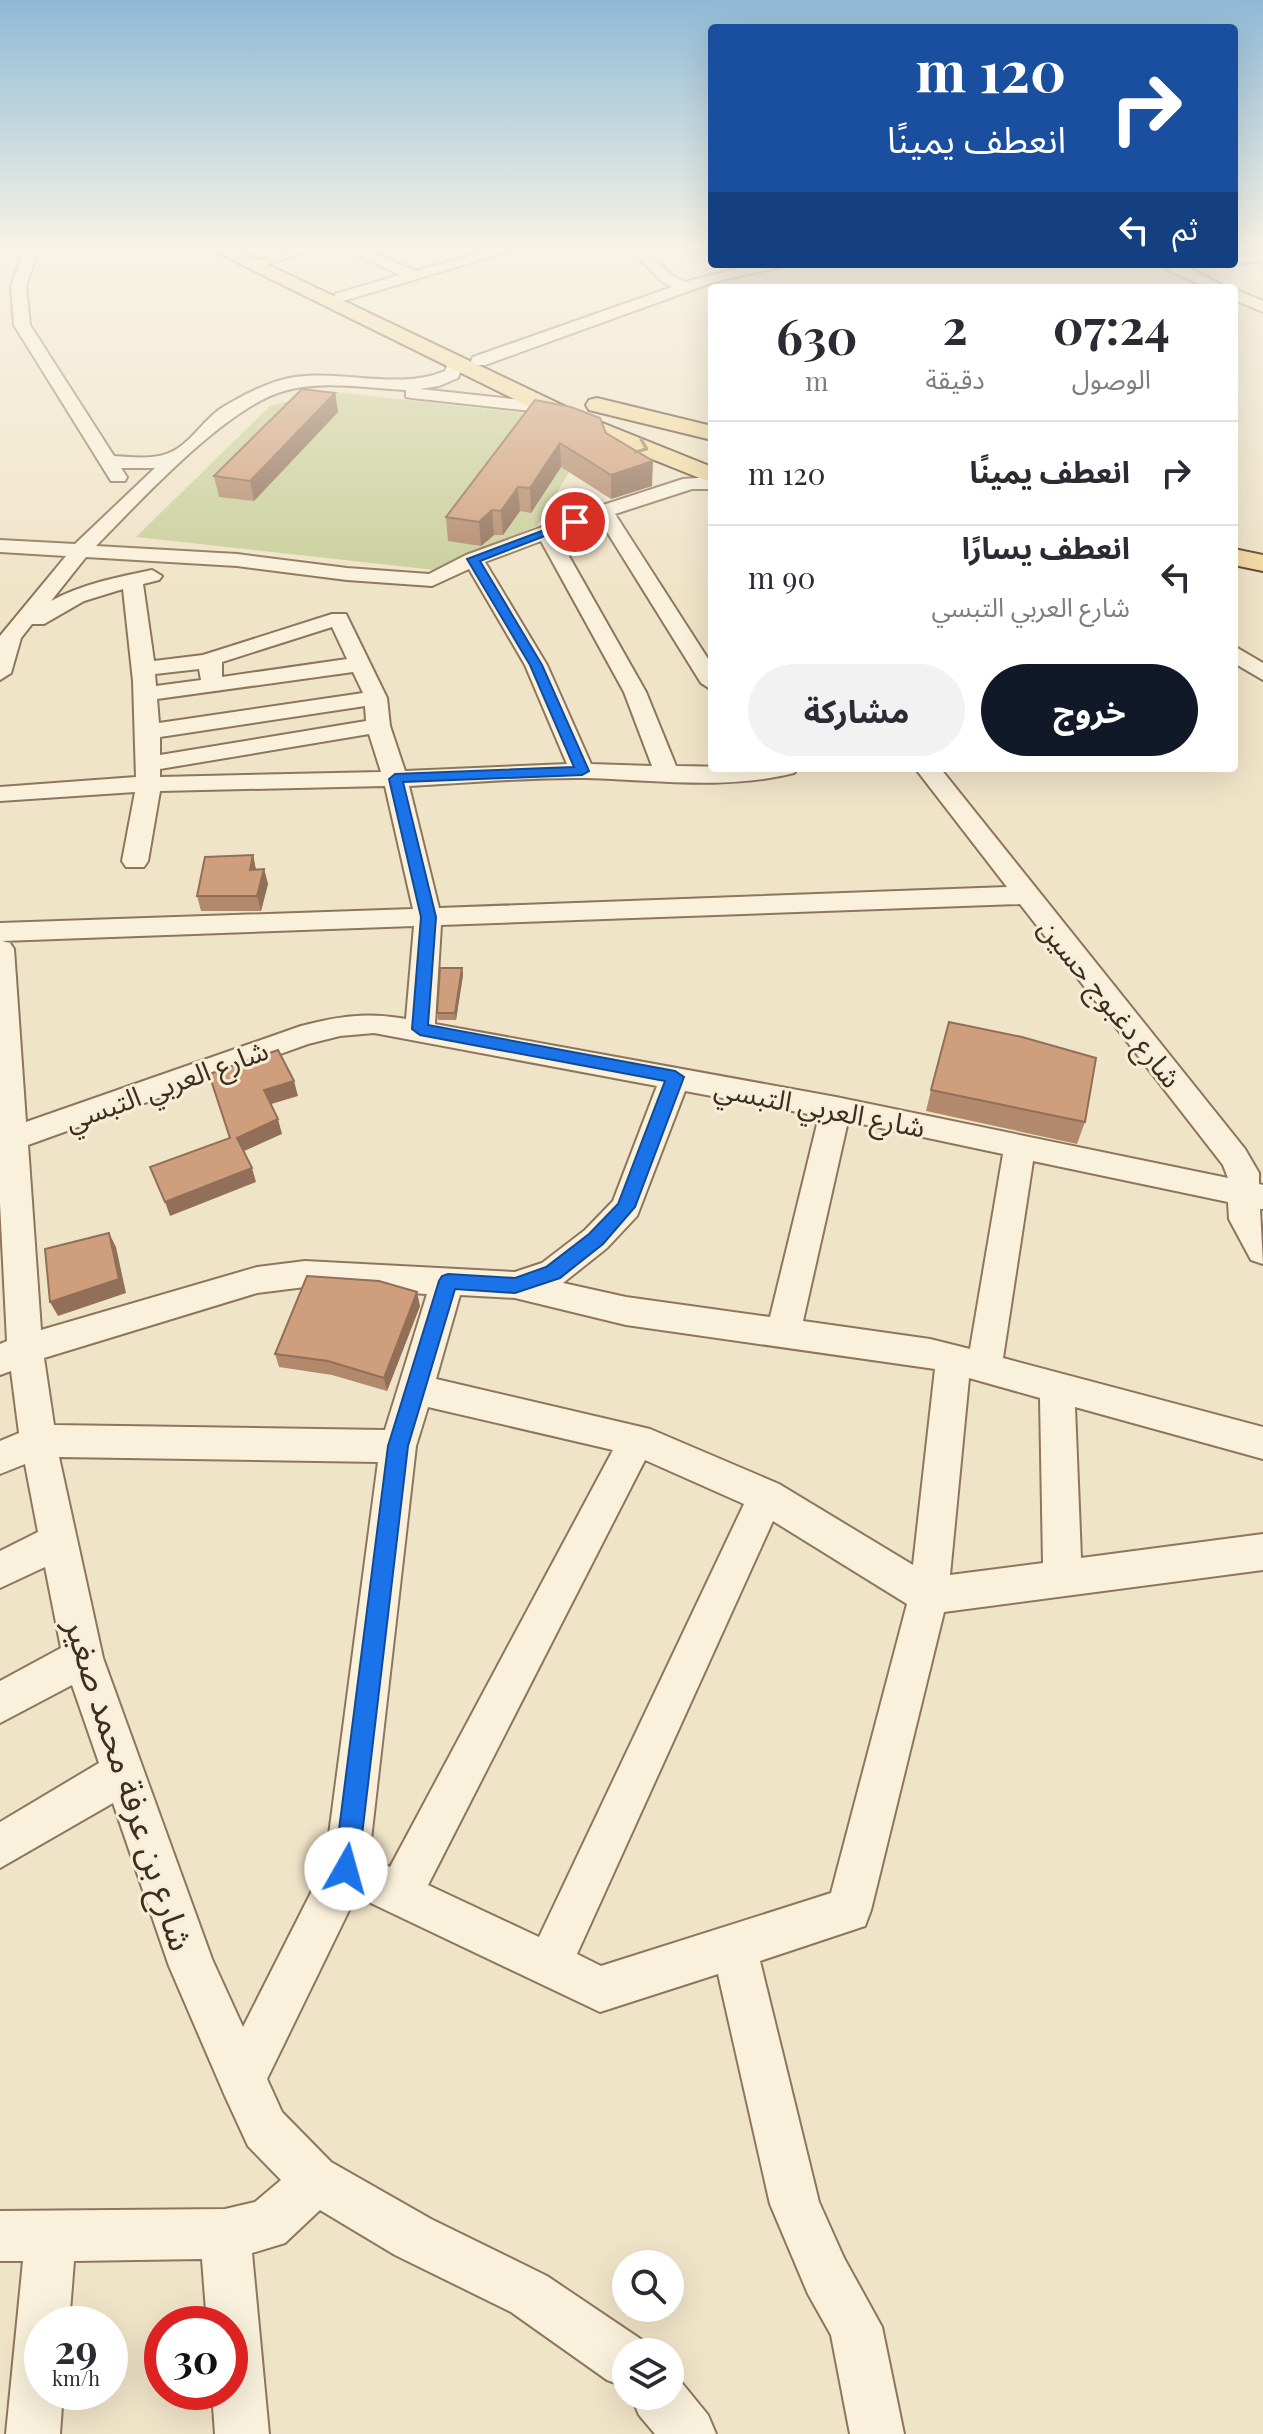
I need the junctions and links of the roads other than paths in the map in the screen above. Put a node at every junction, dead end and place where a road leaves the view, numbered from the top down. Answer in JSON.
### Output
{"nodes":[{"id":1,"x":43,"y":362,"type":"edge"},
{"id":2,"x":456,"y":362,"type":"joint"},
{"id":3,"x":480,"y":362,"type":"edge"},
{"id":4,"x":550,"y":408,"type":"junction"},
{"id":5,"x":708,"y":432,"type":"edge"},
{"id":6,"x":175,"y":459,"type":"junction"},
{"id":7,"x":106,"y":461,"type":"junction"},
{"id":8,"x":704,"y":473,"type":"edge"},
{"id":9,"x":133,"y":497,"type":"junction"},
{"id":10,"x":604,"y":511,"type":"junction"},
{"id":11,"x":546,"y":533,"type":"junction"},
{"id":12,"x":1238,"y":545,"type":"edge"},
{"id":13,"x":0,"y":546,"type":"edge"},
{"id":14,"x":82,"y":549,"type":"junction"},
{"id":15,"x":1263,"y":551,"type":"edge"},
{"id":16,"x":1238,"y":558,"type":"edge"},
{"id":17,"x":473,"y":559,"type":"junction"},
{"id":18,"x":237,"y":560,"type":"junction"},
{"id":19,"x":1263,"y":563,"type":"edge"},
{"id":20,"x":132,"y":580,"type":"junction"},
{"id":21,"x":10,"y":637,"type":"junction"},
{"id":22,"x":1238,"y":656,"type":"edge"},
{"id":23,"x":209,"y":661,"type":"junction"},
{"id":24,"x":362,"y":664,"type":"junction"},
{"id":25,"x":145,"y":669,"type":"junction"},
{"id":26,"x":0,"y":673,"type":"edge"},
{"id":27,"x":1263,"y":673,"type":"edge"},
{"id":28,"x":708,"y":677,"type":"edge"},
{"id":29,"x":213,"y":687,"type":"junction"},
{"id":30,"x":147,"y":694,"type":"junction"},
{"id":31,"x":376,"y":698,"type":"junction"},
{"id":32,"x":378,"y":726,"type":"junction"},
{"id":33,"x":148,"y":732,"type":"junction"},
{"id":34,"x":582,"y":771,"type":"junction"},
{"id":35,"x":756,"y":772,"type":"edge"},
{"id":36,"x":930,"y":772,"type":"edge"},
{"id":37,"x":148,"y":774,"type":"junction"},
{"id":38,"x":667,"y":774,"type":"junction"},
{"id":39,"x":395,"y":779,"type":"junction"},
{"id":40,"x":0,"y":794,"type":"edge"},
{"id":41,"x":135,"y":861,"type":"dead end"},
{"id":42,"x":1026,"y":895,"type":"junction"},
{"id":43,"x":428,"y":917,"type":"junction"},
{"id":44,"x":0,"y":932,"type":"edge"},
{"id":45,"x":0,"y":949,"type":"edge"},
{"id":46,"x":420,"y":1029,"type":"junction"},
{"id":47,"x":675,"y":1077,"type":"junction"},
{"id":48,"x":4,"y":1090,"type":"edge"},
{"id":49,"x":836,"y":1108,"type":"junction"},
{"id":50,"x":6,"y":1141,"type":"edge"},
{"id":51,"x":1020,"y":1147,"type":"junction"},
{"id":52,"x":1253,"y":1194,"type":"edge"},
{"id":53,"x":9,"y":1248,"type":"edge"},
{"id":54,"x":1263,"y":1251,"type":"edge"},
{"id":55,"x":448,"y":1281,"type":"junction"},
{"id":56,"x":515,"y":1285,"type":"junction"},
{"id":57,"x":783,"y":1333,"type":"junction"},
{"id":58,"x":13,"y":1355,"type":"edge"},
{"id":59,"x":969,"y":1364,"type":"junction"},
{"id":60,"x":1057,"y":1388,"type":"junction"},
{"id":61,"x":415,"y":1389,"type":"junction"},
{"id":62,"x":637,"y":1440,"type":"junction"},
{"id":63,"x":38,"y":1441,"type":"junction"},
{"id":64,"x":1263,"y":1443,"type":"edge"},
{"id":65,"x":398,"y":1446,"type":"junction"},
{"id":66,"x":0,"y":1458,"type":"edge"},
{"id":67,"x":766,"y":1496,"type":"junction"},
{"id":68,"x":59,"y":1541,"type":"junction"},
{"id":69,"x":1263,"y":1552,"type":"edge"},
{"id":70,"x":0,"y":1570,"type":"edge"},
{"id":71,"x":1063,"y":1578,"type":"junction"},
{"id":72,"x":929,"y":1596,"type":"junction"},
{"id":73,"x":83,"y":1658,"type":"junction"},
{"id":74,"x":0,"y":1703,"type":"edge"},
{"id":75,"x":123,"y":1773,"type":"junction"},
{"id":76,"x":0,"y":1846,"type":"edge"},
{"id":77,"x":346,"y":1869,"type":"junction"},
{"id":78,"x":400,"y":1894,"type":"junction"},
{"id":79,"x":735,"y":1949,"type":"junction"},
{"id":80,"x":549,"y":1965,"type":"junction"},
{"id":81,"x":242,"y":2079,"type":"junction"},
{"id":82,"x":314,"y":2179,"type":"junction"},
{"id":83,"x":225,"y":2234,"type":"junction"},
{"id":84,"x":51,"y":2235,"type":"junction"},
{"id":85,"x":0,"y":2236,"type":"edge"},
{"id":86,"x":45,"y":2306,"type":"edge"},
{"id":87,"x":612,"y":2351,"type":"edge"},
{"id":88,"x":35,"y":2410,"type":"edge"},
{"id":89,"x":669,"y":2410,"type":"edge"},
{"id":90,"x":33,"y":2434,"type":"edge"},
{"id":91,"x":242,"y":2434,"type":"edge"},
{"id":92,"x":689,"y":2434,"type":"edge"},
{"id":93,"x":877,"y":2434,"type":"edge"}],
"edges":[{"from":1,"to":7,"type":"street"},
{"from":2,"to":4,"type":"main road"},
{"from":2,"to":6,"type":"street"},
{"from":3,"to":5,"type":"main road"},
{"from":4,"to":6,"type":"street"},
{"from":4,"to":8,"type":"main road","one_way":true},
{"from":6,"to":7,"type":"street"},
{"from":6,"to":9,"type":"street"},
{"from":7,"to":9,"type":"street"},
{"from":8,"to":10,"type":"street"},
{"from":9,"to":14,"type":"street"},
{"from":10,"to":11,"type":"street"},
{"from":10,"to":28,"type":"street"},
{"from":11,"to":17,"type":"street"},
{"from":11,"to":38,"type":"street"},
{"from":12,"to":15,"type":"main road"},
{"from":13,"to":14,"type":"street"},
{"from":14,"to":18,"type":"street"},
{"from":14,"to":21,"type":"street"},
{"from":16,"to":19,"type":"main road"},
{"from":17,"to":18,"type":"street"},
{"from":17,"to":34,"type":"street"},
{"from":18,"to":20,"type":"street"},
{"from":20,"to":21,"type":"street"},
{"from":20,"to":25,"type":"street"},
{"from":21,"to":26,"type":"street"},
{"from":22,"to":27,"type":"street"},
{"from":23,"to":24,"type":"street"},
{"from":23,"to":25,"type":"street"},
{"from":23,"to":29,"type":"street"},
{"from":24,"to":29,"type":"street"},
{"from":24,"to":31,"type":"street"},
{"from":25,"to":30,"type":"street"},
{"from":29,"to":30,"type":"street"},
{"from":30,"to":33,"type":"street"},
{"from":31,"to":32,"type":"street"},
{"from":31,"to":33,"type":"street"},
{"from":32,"to":37,"type":"street"},
{"from":32,"to":39,"type":"street"},
{"from":33,"to":37,"type":"street"},
{"from":34,"to":38,"type":"street"},
{"from":34,"to":39,"type":"street"},
{"from":35,"to":38,"type":"street"},
{"from":36,"to":42,"type":"street","name":"شارع دغبوج حسين"},
{"from":37,"to":39,"type":"street"},
{"from":37,"to":40,"type":"street"},
{"from":37,"to":41,"type":"street"},
{"from":39,"to":43,"type":"street"},
{"from":42,"to":43,"type":"street"},
{"from":42,"to":52,"type":"street","name":"شارع دغبوج حسين"},
{"from":43,"to":44,"type":"street"},
{"from":43,"to":46,"type":"street"},
{"from":45,"to":48,"type":"street","name":"شارع بن عرفة محمد صغير"},
{"from":46,"to":47,"type":"street","name":"شارع العربي التبسي"},
{"from":46,"to":50,"type":"street","name":"شارع العربي التبسي"},
{"from":47,"to":49,"type":"street","name":"شارع العربي التبسي"},
{"from":47,"to":56,"type":"street"},
{"from":48,"to":50,"type":"street","name":"شارع بن عرفة محمد صغير"},
{"from":49,"to":51,"type":"street","name":"شارع العربي التبسي"},
{"from":49,"to":57,"type":"street"},
{"from":50,"to":53,"type":"street","name":"شارع بن عرفة محمد صغير"},
{"from":51,"to":52,"type":"street","name":"شارع العربي التبسي"},
{"from":51,"to":59,"type":"street"},
{"from":52,"to":54,"type":"street","name":"شارع دغبوج حسين"},
{"from":53,"to":58,"type":"street","name":"شارع بن عرفة محمد صغير"},
{"from":55,"to":56,"type":"street"},
{"from":55,"to":58,"type":"street"},
{"from":55,"to":61,"type":"street"},
{"from":56,"to":57,"type":"street"},
{"from":57,"to":59,"type":"street"},
{"from":58,"to":63,"type":"street","name":"شارع بن عرفة محمد صغير"},
{"from":59,"to":60,"type":"street"},
{"from":59,"to":72,"type":"street"},
{"from":60,"to":64,"type":"street"},
{"from":60,"to":71,"type":"street"},
{"from":61,"to":62,"type":"street"},
{"from":61,"to":65,"type":"street"},
{"from":62,"to":67,"type":"street"},
{"from":62,"to":78,"type":"street"},
{"from":63,"to":65,"type":"street"},
{"from":63,"to":66,"type":"street"},
{"from":63,"to":68,"type":"street","name":"شارع بن عرفة محمد صغير"},
{"from":65,"to":77,"type":"street"},
{"from":67,"to":72,"type":"street"},
{"from":67,"to":80,"type":"street"},
{"from":68,"to":70,"type":"street"},
{"from":68,"to":73,"type":"street","name":"شارع بن عرفة محمد صغير"},
{"from":69,"to":71,"type":"street"},
{"from":71,"to":72,"type":"street"},
{"from":72,"to":79,"type":"street"},
{"from":73,"to":74,"type":"street"},
{"from":73,"to":75,"type":"street","name":"شارع بن عرفة محمد صغير"},
{"from":75,"to":76,"type":"street"},
{"from":75,"to":81,"type":"street","name":"شارع بن عرفة محمد صغير"},
{"from":77,"to":78,"type":"street"},
{"from":77,"to":81,"type":"street"},
{"from":78,"to":80,"type":"street"},
{"from":79,"to":80,"type":"street"},
{"from":79,"to":93,"type":"street"},
{"from":81,"to":82,"type":"street","name":"شارع بن عرفة محمد صغير"},
{"from":82,"to":83,"type":"street"},
{"from":82,"to":87,"type":"street","name":"شارع بن عرفة محمد صغير"},
{"from":83,"to":84,"type":"street"},
{"from":83,"to":91,"type":"street"},
{"from":84,"to":85,"type":"street"},
{"from":84,"to":86,"type":"street"},
{"from":88,"to":90,"type":"street"},
{"from":89,"to":92,"type":"street"}]}
